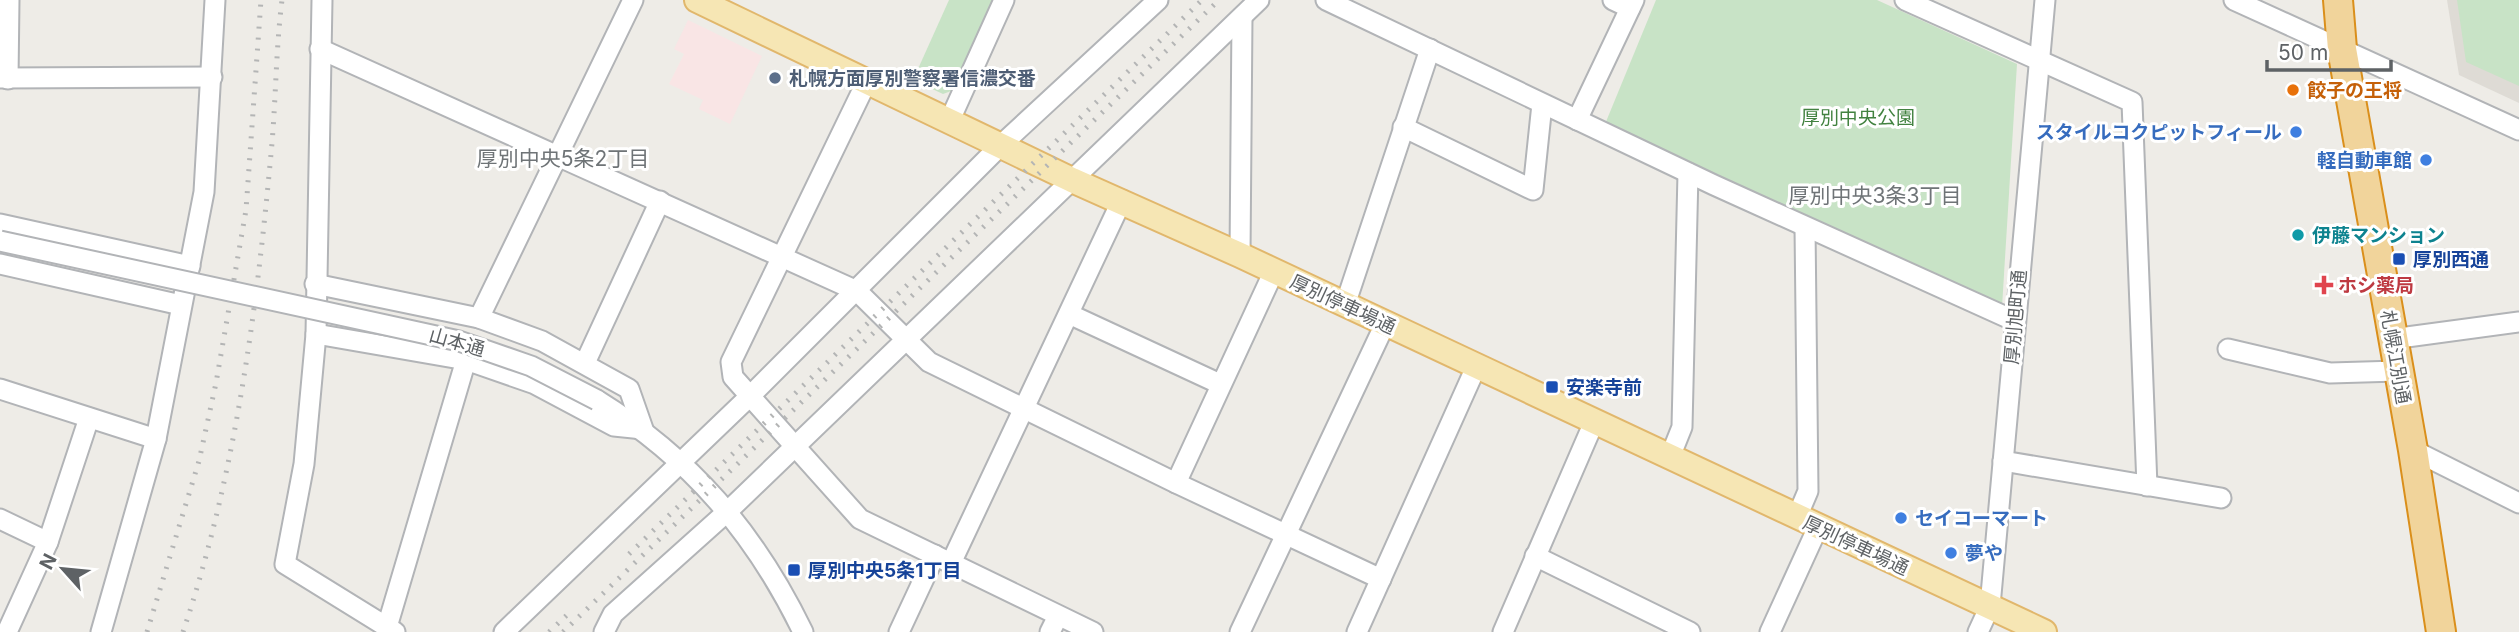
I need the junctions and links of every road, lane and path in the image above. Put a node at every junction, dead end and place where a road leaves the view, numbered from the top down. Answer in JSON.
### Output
{"nodes":[{"id":1,"x":9,"y":0,"type":"edge"},
{"id":2,"x":215,"y":0,"type":"edge"},
{"id":3,"x":322,"y":0,"type":"edge"},
{"id":4,"x":633,"y":0,"type":"edge"},
{"id":5,"x":697,"y":0,"type":"edge"},
{"id":6,"x":1004,"y":0,"type":"edge"},
{"id":7,"x":1158,"y":0,"type":"edge"},
{"id":8,"x":1326,"y":0,"type":"edge"},
{"id":9,"x":1905,"y":0,"type":"edge"},
{"id":10,"x":2045,"y":0,"type":"edge"},
{"id":11,"x":2234,"y":0,"type":"edge"},
{"id":12,"x":2337,"y":0,"type":"edge"},
{"id":13,"x":1626,"y":3,"type":"edge"},
{"id":14,"x":1248,"y":7,"type":"edge"},
{"id":15,"x":320,"y":49,"type":"junction"},
{"id":16,"x":1430,"y":49,"type":"junction"},
{"id":17,"x":2342,"y":49,"type":"junction"},
{"id":18,"x":2038,"y":60,"type":"junction"},
{"id":19,"x":212,"y":77,"type":"junction"},
{"id":20,"x":4,"y":78,"type":"edge"},
{"id":21,"x":866,"y":83,"type":"junction"},
{"id":22,"x":1542,"y":104,"type":"junction"},
{"id":23,"x":1577,"y":120,"type":"junction"},
{"id":24,"x":949,"y":122,"type":"junction"},
{"id":25,"x":1403,"y":127,"type":"junction"},
{"id":26,"x":2519,"y":130,"type":"edge"},
{"id":27,"x":1000,"y":146,"type":"junction"},
{"id":28,"x":558,"y":155,"type":"junction"},
{"id":29,"x":1688,"y":173,"type":"junction"},
{"id":30,"x":1072,"y":180,"type":"junction"},
{"id":31,"x":1122,"y":200,"type":"junction"},
{"id":32,"x":660,"y":201,"type":"junction"},
{"id":33,"x":0,"y":224,"type":"edge"},
{"id":34,"x":1805,"y":227,"type":"junction"},
{"id":35,"x":0,"y":242,"type":"edge"},
{"id":36,"x":1240,"y":255,"type":"junction"},
{"id":37,"x":784,"y":258,"type":"junction"},
{"id":38,"x":0,"y":264,"type":"edge"},
{"id":39,"x":190,"y":266,"type":"junction"},
{"id":40,"x":1274,"y":271,"type":"junction"},
{"id":41,"x":315,"y":284,"type":"junction"},
{"id":42,"x":857,"y":291,"type":"junction"},
{"id":43,"x":181,"y":305,"type":"junction"},
{"id":44,"x":1345,"y":305,"type":"junction"},
{"id":45,"x":1069,"y":314,"type":"junction"},
{"id":46,"x":479,"y":318,"type":"junction"},
{"id":47,"x":2015,"y":321,"type":"junction"},
{"id":48,"x":2519,"y":322,"type":"edge"},
{"id":49,"x":1385,"y":324,"type":"junction"},
{"id":50,"x":316,"y":334,"type":"junction"},
{"id":51,"x":2392,"y":339,"type":"junction"},
{"id":52,"x":906,"y":340,"type":"junction"},
{"id":53,"x":2228,"y":349,"type":"dead end"},
{"id":54,"x":466,"y":360,"type":"junction"},
{"id":55,"x":585,"y":363,"type":"junction"},
{"id":56,"x":1476,"y":368,"type":"junction"},
{"id":57,"x":2398,"y":371,"type":"junction"},
{"id":58,"x":1220,"y":384,"type":"junction"},
{"id":59,"x":0,"y":389,"type":"edge"},
{"id":60,"x":749,"y":397,"type":"junction"},
{"id":61,"x":1024,"y":408,"type":"junction"},
{"id":62,"x":89,"y":418,"type":"junction"},
{"id":63,"x":1594,"y":422,"type":"junction"},
{"id":64,"x":643,"y":429,"type":"junction"},
{"id":65,"x":156,"y":439,"type":"junction"},
{"id":66,"x":797,"y":445,"type":"junction"},
{"id":67,"x":2413,"y":450,"type":"junction"},
{"id":68,"x":1670,"y":457,"type":"junction"},
{"id":69,"x":680,"y":461,"type":"junction"},
{"id":70,"x":2003,"y":461,"type":"junction"},
{"id":71,"x":1176,"y":483,"type":"junction"},
{"id":72,"x":2147,"y":486,"type":"junction"},
{"id":73,"x":2221,"y":498,"type":"dead end"},
{"id":74,"x":2519,"y":503,"type":"edge"},
{"id":75,"x":728,"y":511,"type":"junction"},
{"id":76,"x":0,"y":519,"type":"edge"},
{"id":77,"x":1808,"y":522,"type":"junction"},
{"id":78,"x":1286,"y":536,"type":"junction"},
{"id":79,"x":48,"y":542,"type":"junction"},
{"id":80,"x":1535,"y":556,"type":"junction"},
{"id":81,"x":943,"y":559,"type":"junction"},
{"id":82,"x":1381,"y":579,"type":"junction"},
{"id":83,"x":1990,"y":606,"type":"junction"},
{"id":84,"x":1054,"y":624,"type":"edge"},
{"id":85,"x":391,"y":629,"type":"edge"},
{"id":86,"x":7,"y":632,"type":"edge"},
{"id":87,"x":101,"y":632,"type":"edge"},
{"id":88,"x":504,"y":632,"type":"edge"},
{"id":89,"x":604,"y":632,"type":"edge"},
{"id":90,"x":803,"y":632,"type":"edge"},
{"id":91,"x":899,"y":632,"type":"edge"},
{"id":92,"x":1093,"y":632,"type":"edge"},
{"id":93,"x":1240,"y":632,"type":"edge"},
{"id":94,"x":1357,"y":632,"type":"edge"},
{"id":95,"x":1503,"y":632,"type":"edge"},
{"id":96,"x":1690,"y":632,"type":"edge"},
{"id":97,"x":1770,"y":632,"type":"edge"},
{"id":98,"x":1978,"y":632,"type":"edge"},
{"id":99,"x":2044,"y":632,"type":"edge"},
{"id":100,"x":2441,"y":632,"type":"edge"}],
"edges":[{"from":1,"to":20,"type":"street"},
{"from":2,"to":19,"type":"street"},
{"from":3,"to":15,"type":"street"},
{"from":4,"to":28,"type":"street"},
{"from":5,"to":21,"type":"main road","name":"厚別停車場通"},
{"from":6,"to":24,"type":"street"},
{"from":7,"to":27,"type":"street"},
{"from":8,"to":16,"type":"street"},
{"from":9,"to":18,"type":"street"},
{"from":10,"to":18,"type":"street","name":"厚別旭町通"},
{"from":11,"to":17,"type":"street"},
{"from":12,"to":17,"type":"highway","name":"札幌江別通"},
{"from":13,"to":23,"type":"street"},
{"from":14,"to":30,"type":"street"},
{"from":14,"to":36,"type":"street"},
{"from":15,"to":28,"type":"street"},
{"from":15,"to":41,"type":"street"},
{"from":16,"to":22,"type":"street"},
{"from":16,"to":25,"type":"street"},
{"from":17,"to":26,"type":"street"},
{"from":17,"to":51,"type":"highway","name":"札幌江別通"},
{"from":18,"to":47,"type":"street","name":"厚別旭町通"},
{"from":18,"to":72,"type":"street"},
{"from":19,"to":20,"type":"street"},
{"from":19,"to":39,"type":"street"},
{"from":21,"to":24,"type":"main road","name":"厚別停車場通"},
{"from":21,"to":37,"type":"street"},
{"from":22,"to":23,"type":"street"},
{"from":22,"to":25,"type":"street"},
{"from":23,"to":29,"type":"street"},
{"from":24,"to":27,"type":"main road","name":"厚別停車場通"},
{"from":25,"to":44,"type":"street"},
{"from":27,"to":30,"type":"main road","name":"厚別停車場通"},
{"from":27,"to":42,"type":"street"},
{"from":28,"to":32,"type":"street"},
{"from":28,"to":46,"type":"street"},
{"from":29,"to":34,"type":"street"},
{"from":29,"to":68,"type":"street"},
{"from":30,"to":31,"type":"main road","name":"厚別停車場通"},
{"from":30,"to":52,"type":"street"},
{"from":31,"to":36,"type":"main road","name":"厚別停車場通"},
{"from":31,"to":45,"type":"street"},
{"from":32,"to":37,"type":"street"},
{"from":32,"to":55,"type":"street"},
{"from":33,"to":39,"type":"street"},
{"from":34,"to":47,"type":"street"},
{"from":34,"to":77,"type":"street"},
{"from":35,"to":64,"type":"street","name":"山本通","bridge":true},
{"from":36,"to":40,"type":"main road","name":"厚別停車場通"},
{"from":37,"to":42,"type":"street"},
{"from":37,"to":60,"type":"street"},
{"from":38,"to":43,"type":"street"},
{"from":39,"to":43,"type":"street"},
{"from":40,"to":44,"type":"main road","name":"厚別停車場通"},
{"from":40,"to":58,"type":"street"},
{"from":41,"to":46,"type":"street"},
{"from":41,"to":50,"type":"street"},
{"from":42,"to":52,"type":"street"},
{"from":42,"to":60,"type":"street"},
{"from":43,"to":65,"type":"street"},
{"from":44,"to":49,"type":"main road","name":"厚別停車場通"},
{"from":45,"to":58,"type":"street"},
{"from":45,"to":61,"type":"street"},
{"from":46,"to":55,"type":"street"},
{"from":47,"to":70,"type":"street","name":"厚別旭町通"},
{"from":48,"to":51,"type":"street"},
{"from":49,"to":56,"type":"main road","name":"厚別停車場通"},
{"from":49,"to":78,"type":"street"},
{"from":50,"to":54,"type":"street"},
{"from":50,"to":85,"type":"street"},
{"from":51,"to":57,"type":"highway","name":"札幌江別通"},
{"from":52,"to":61,"type":"street"},
{"from":52,"to":66,"type":"street"},
{"from":53,"to":57,"type":"street"},
{"from":54,"to":64,"type":"street"},
{"from":54,"to":85,"type":"street"},
{"from":55,"to":64,"type":"street"},
{"from":56,"to":63,"type":"main road","name":"厚別停車場通"},
{"from":56,"to":82,"type":"street"},
{"from":57,"to":67,"type":"highway","name":"札幌江別通"},
{"from":58,"to":71,"type":"street"},
{"from":59,"to":62,"type":"street"},
{"from":60,"to":66,"type":"street"},
{"from":60,"to":69,"type":"street"},
{"from":61,"to":71,"type":"street"},
{"from":61,"to":81,"type":"street"},
{"from":62,"to":65,"type":"street"},
{"from":62,"to":79,"type":"street"},
{"from":63,"to":68,"type":"main road","name":"厚別停車場通"},
{"from":63,"to":80,"type":"street"},
{"from":64,"to":69,"type":"street","name":"山本通"},
{"from":65,"to":87,"type":"street"},
{"from":66,"to":75,"type":"street"},
{"from":66,"to":81,"type":"street"},
{"from":67,"to":74,"type":"street"},
{"from":67,"to":100,"type":"highway","name":"札幌江別通"},
{"from":68,"to":77,"type":"main road","name":"厚別停車場通"},
{"from":69,"to":75,"type":"street","name":"山本通"},
{"from":69,"to":88,"type":"street"},
{"from":70,"to":72,"type":"street"},
{"from":70,"to":83,"type":"street","name":"厚別旭町通"},
{"from":71,"to":78,"type":"street"},
{"from":72,"to":73,"type":"street"},
{"from":75,"to":89,"type":"street"},
{"from":75,"to":90,"type":"street","name":"山本通"},
{"from":76,"to":79,"type":"street"},
{"from":77,"to":83,"type":"main road","name":"厚別停車場通"},
{"from":77,"to":97,"type":"street"},
{"from":78,"to":82,"type":"street"},
{"from":78,"to":93,"type":"street"},
{"from":79,"to":86,"type":"street"},
{"from":80,"to":95,"type":"street"},
{"from":80,"to":96,"type":"street"},
{"from":81,"to":84,"type":"street"},
{"from":81,"to":91,"type":"street"},
{"from":82,"to":94,"type":"street"},
{"from":83,"to":98,"type":"street","name":"厚別旭町通"},
{"from":83,"to":99,"type":"main road","name":"厚別停車場通"},
{"from":84,"to":92,"type":"street"}]}
